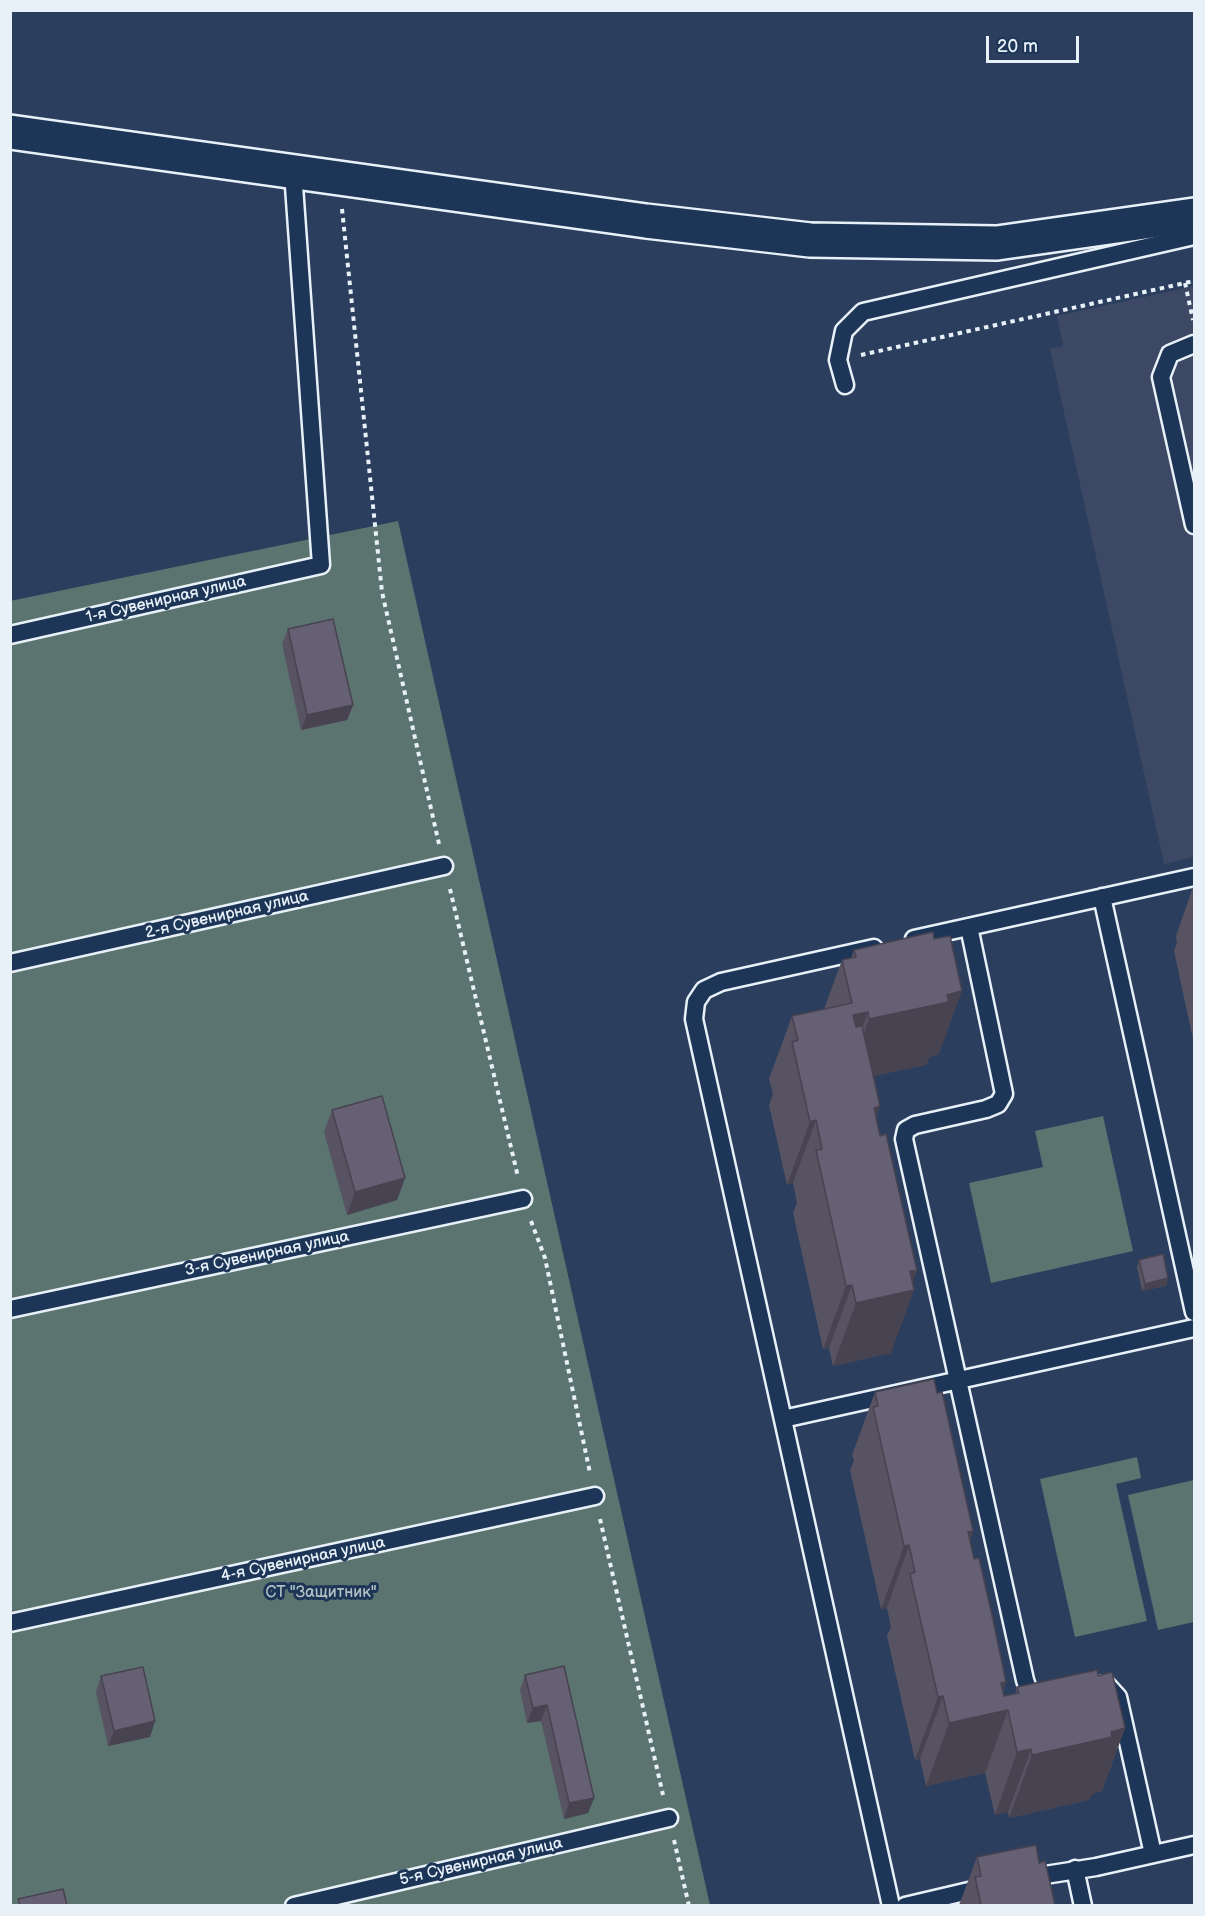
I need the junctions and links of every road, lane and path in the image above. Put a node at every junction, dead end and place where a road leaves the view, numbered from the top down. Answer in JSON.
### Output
{"nodes":[{"id":1,"x":10,"y":132,"type":"edge"},
{"id":2,"x":293,"y":172,"type":"junction"},
{"id":3,"x":339,"y":178,"type":"junction"},
{"id":4,"x":1194,"y":215,"type":"edge"},
{"id":5,"x":1194,"y":236,"type":"edge"},
{"id":6,"x":1194,"y":281,"type":"edge"},
{"id":7,"x":1185,"y":283,"type":"junction"},
{"id":8,"x":1194,"y":325,"type":"edge"},
{"id":9,"x":1194,"y":344,"type":"edge"},
{"id":10,"x":838,"y":360,"type":"junction"},
{"id":11,"x":845,"y":386,"type":"dead end"},
{"id":12,"x":1194,"y":525,"type":"edge"},
{"id":13,"x":10,"y":635,"type":"edge"},
{"id":14,"x":444,"y":866,"type":"junction"},
{"id":15,"x":1194,"y":877,"type":"edge"},
{"id":16,"x":1102,"y":897,"type":"junction"},
{"id":17,"x":969,"y":927,"type":"junction"},
{"id":18,"x":10,"y":963,"type":"edge"},
{"id":19,"x":523,"y":1199,"type":"junction"},
{"id":20,"x":10,"y":1310,"type":"edge"},
{"id":21,"x":1194,"y":1311,"type":"edge"},
{"id":22,"x":1194,"y":1328,"type":"edge"},
{"id":23,"x":958,"y":1380,"type":"junction"},
{"id":24,"x":783,"y":1419,"type":"junction"},
{"id":25,"x":595,"y":1496,"type":"junction"},
{"id":26,"x":10,"y":1623,"type":"edge"},
{"id":27,"x":1087,"y":1687,"type":"edge"},
{"id":28,"x":1057,"y":1694,"type":"edge"},
{"id":29,"x":669,"y":1818,"type":"junction"},
{"id":30,"x":1194,"y":1845,"type":"edge"},
{"id":31,"x":1153,"y":1854,"type":"junction"},
{"id":32,"x":1075,"y":1869,"type":"junction"},
{"id":33,"x":294,"y":1905,"type":"edge"},
{"id":34,"x":689,"y":1905,"type":"edge"},
{"id":35,"x":891,"y":1905,"type":"edge"},
{"id":36,"x":905,"y":1905,"type":"edge"},
{"id":37,"x":1083,"y":1905,"type":"edge"}],
"edges":[{"from":1,"to":2,"type":"street"},
{"from":2,"to":3,"type":"street"},
{"from":2,"to":13,"type":"lane","name":"1-я Сувенирная улица"},
{"from":3,"to":4,"type":"street"},
{"from":3,"to":14,"type":"path"},
{"from":5,"to":10,"type":"lane"},
{"from":6,"to":7,"type":"path"},
{"from":7,"to":8,"type":"path"},
{"from":7,"to":10,"type":"path"},
{"from":9,"to":12,"type":"lane"},
{"from":10,"to":11,"type":"lane"},
{"from":14,"to":18,"type":"lane","name":"2-я Сувенирная улица"},
{"from":14,"to":19,"type":"path"},
{"from":15,"to":16,"type":"lane"},
{"from":16,"to":17,"type":"lane"},
{"from":16,"to":21,"type":"lane"},
{"from":17,"to":23,"type":"lane"},
{"from":17,"to":24,"type":"lane"},
{"from":19,"to":20,"type":"lane","name":"3-я Сувенирная улица"},
{"from":19,"to":25,"type":"path"},
{"from":22,"to":23,"type":"lane"},
{"from":23,"to":24,"type":"lane"},
{"from":23,"to":28,"type":"lane"},
{"from":24,"to":35,"type":"lane"},
{"from":25,"to":26,"type":"lane","name":"4-я Сувенирная улица"},
{"from":25,"to":29,"type":"path"},
{"from":27,"to":31,"type":"lane"},
{"from":29,"to":33,"type":"lane","name":"5-я Сувенирная улица"},
{"from":29,"to":34,"type":"path"},
{"from":30,"to":31,"type":"lane"},
{"from":31,"to":32,"type":"lane"},
{"from":32,"to":36,"type":"lane"},
{"from":32,"to":37,"type":"lane"}]}
